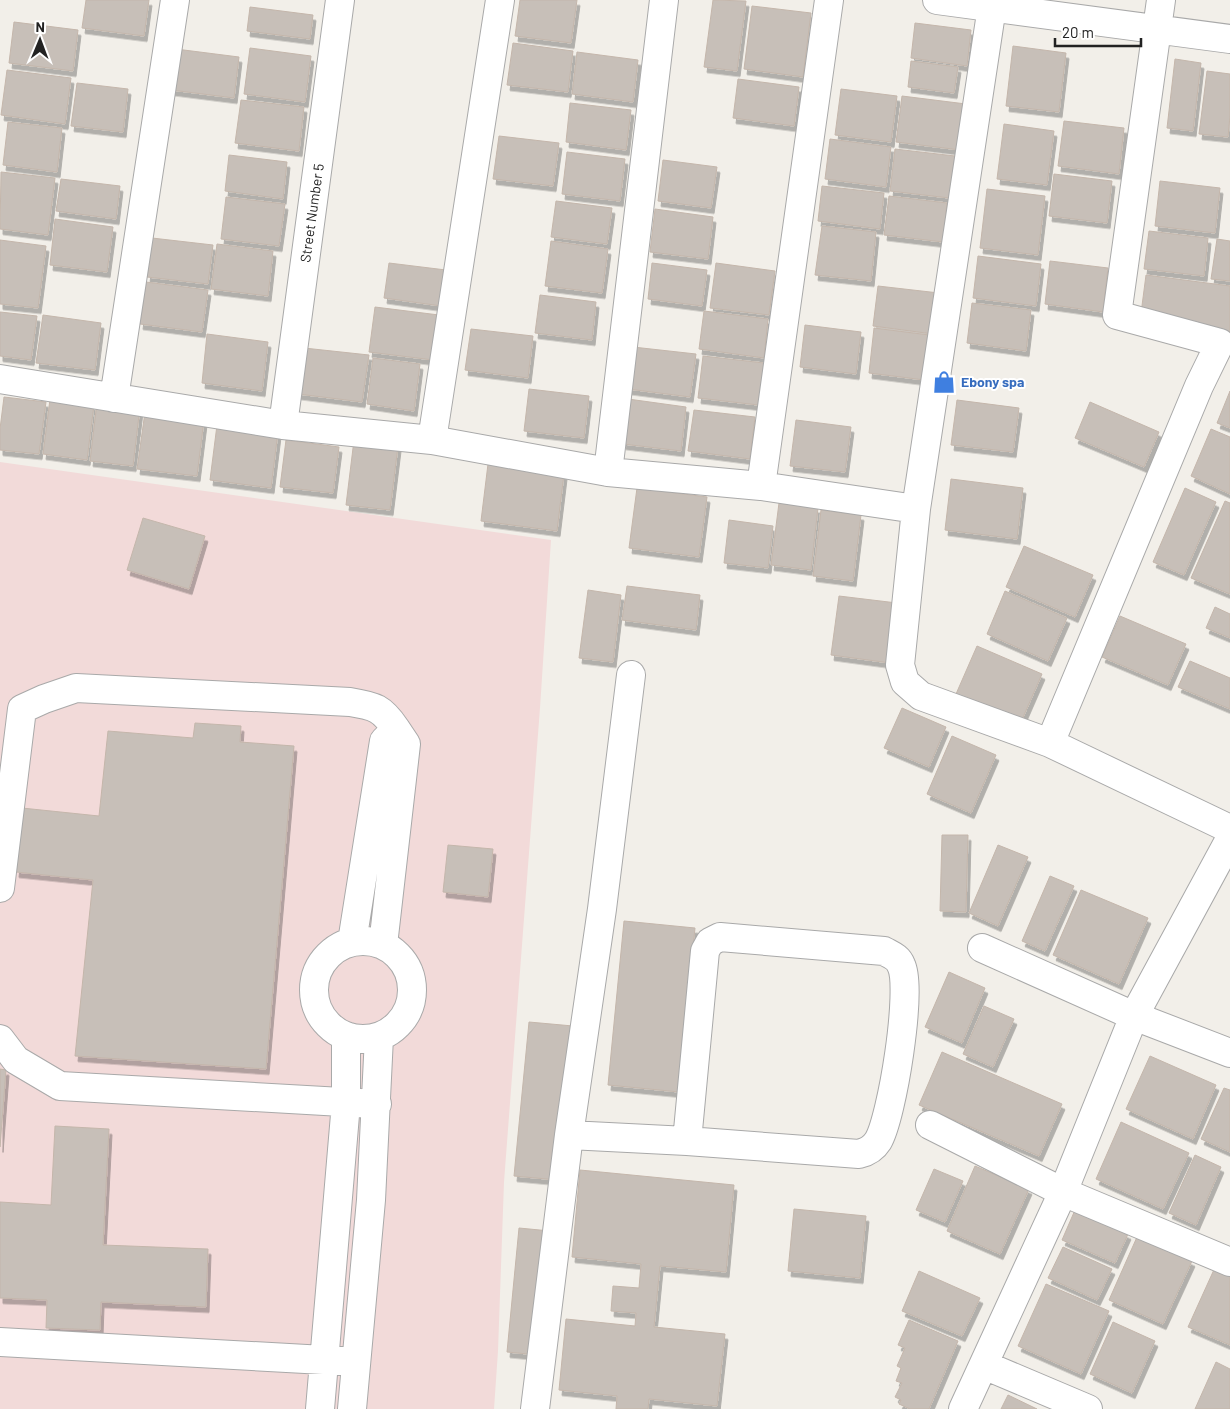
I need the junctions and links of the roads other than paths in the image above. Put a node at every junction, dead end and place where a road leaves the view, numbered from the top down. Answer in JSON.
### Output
{"nodes":[{"id":1,"x":175,"y":0,"type":"edge"},
{"id":2,"x":340,"y":0,"type":"edge"},
{"id":3,"x":500,"y":0,"type":"edge"},
{"id":4,"x":664,"y":0,"type":"edge"},
{"id":5,"x":829,"y":0,"type":"edge"},
{"id":6,"x":937,"y":0,"type":"edge"},
{"id":7,"x":1161,"y":0,"type":"edge"},
{"id":8,"x":993,"y":4,"type":"edge"},
{"id":9,"x":1156,"y":29,"type":"junction"},
{"id":10,"x":1230,"y":39,"type":"edge"},
{"id":11,"x":0,"y":379,"type":"edge"},
{"id":12,"x":114,"y":398,"type":"junction"},
{"id":13,"x":283,"y":425,"type":"junction"},
{"id":14,"x":432,"y":440,"type":"junction"},
{"id":15,"x":608,"y":472,"type":"junction"},
{"id":16,"x":761,"y":486,"type":"junction"},
{"id":17,"x":916,"y":509,"type":"junction"},
{"id":18,"x":631,"y":676,"type":"dead end"},
{"id":19,"x":11,"y":708,"type":"edge"},
{"id":20,"x":396,"y":730,"type":"junction"},
{"id":21,"x":1050,"y":743,"type":"junction"},
{"id":22,"x":7,"y":774,"type":"edge"},
{"id":23,"x":1230,"y":829,"type":"edge"},
{"id":24,"x":1230,"y":838,"type":"edge"},
{"id":25,"x":3,"y":842,"type":"edge"},
{"id":26,"x":0,"y":888,"type":"edge"},
{"id":27,"x":352,"y":942,"type":"junction"},
{"id":28,"x":383,"y":945,"type":"junction"},
{"id":29,"x":982,"y":948,"type":"dead end"},
{"id":30,"x":1134,"y":1016,"type":"junction"},
{"id":31,"x":346,"y":1036,"type":"junction"},
{"id":32,"x":379,"y":1036,"type":"junction"},
{"id":33,"x":0,"y":1039,"type":"edge"},
{"id":34,"x":1230,"y":1053,"type":"edge"},
{"id":35,"x":346,"y":1103,"type":"junction"},
{"id":36,"x":376,"y":1104,"type":"junction"},
{"id":37,"x":930,"y":1125,"type":"dead end"},
{"id":38,"x":569,"y":1135,"type":"junction"},
{"id":39,"x":687,"y":1141,"type":"junction"},
{"id":40,"x":1063,"y":1192,"type":"junction"},
{"id":41,"x":1230,"y":1262,"type":"edge"},
{"id":42,"x":0,"y":1342,"type":"edge"},
{"id":43,"x":324,"y":1361,"type":"junction"},
{"id":44,"x":356,"y":1362,"type":"junction"},
{"id":45,"x":984,"y":1365,"type":"junction"},
{"id":46,"x":320,"y":1409,"type":"edge"},
{"id":47,"x":352,"y":1409,"type":"edge"},
{"id":48,"x":535,"y":1409,"type":"edge"},
{"id":49,"x":963,"y":1409,"type":"edge"},
{"id":50,"x":1088,"y":1409,"type":"edge"}],
"edges":[{"from":1,"to":12,"type":"street"},
{"from":2,"to":13,"type":"street","name":"Street Number 5"},
{"from":3,"to":14,"type":"street"},
{"from":4,"to":15,"type":"street"},
{"from":5,"to":16,"type":"street"},
{"from":6,"to":8,"type":"street"},
{"from":7,"to":9,"type":"street"},
{"from":8,"to":9,"type":"street"},
{"from":8,"to":17,"type":"street"},
{"from":9,"to":10,"type":"street"},
{"from":9,"to":21,"type":"street"},
{"from":11,"to":12,"type":"street"},
{"from":12,"to":13,"type":"street"},
{"from":13,"to":14,"type":"street"},
{"from":14,"to":15,"type":"street"},
{"from":15,"to":16,"type":"street"},
{"from":16,"to":17,"type":"street"},
{"from":17,"to":21,"type":"street"},
{"from":18,"to":38,"type":"street"},
{"from":19,"to":20,"type":"street"},
{"from":19,"to":22,"type":"street"},
{"from":20,"to":27,"type":"street"},
{"from":20,"to":28,"type":"street"},
{"from":21,"to":23,"type":"street"},
{"from":22,"to":25,"type":"street"},
{"from":24,"to":30,"type":"street"},
{"from":25,"to":26,"type":"street"},
{"from":27,"to":28,"type":"street"},
{"from":27,"to":31,"type":"street"},
{"from":28,"to":32,"type":"street"},
{"from":29,"to":30,"type":"street"},
{"from":30,"to":34,"type":"street"},
{"from":30,"to":40,"type":"street"},
{"from":31,"to":32,"type":"street"},
{"from":31,"to":35,"type":"street"},
{"from":32,"to":36,"type":"street"},
{"from":33,"to":35,"type":"street"},
{"from":35,"to":36,"type":"street"},
{"from":35,"to":43,"type":"street"},
{"from":36,"to":44,"type":"street"},
{"from":37,"to":40,"type":"street"},
{"from":38,"to":39,"type":"street"},
{"from":38,"to":48,"type":"street"},
{"from":39,"to":39,"type":"street"},
{"from":40,"to":41,"type":"street"},
{"from":40,"to":45,"type":"street"},
{"from":42,"to":43,"type":"street"},
{"from":43,"to":44,"type":"street"},
{"from":43,"to":46,"type":"street"},
{"from":44,"to":47,"type":"street"},
{"from":45,"to":49,"type":"street"},
{"from":45,"to":50,"type":"street"}]}
